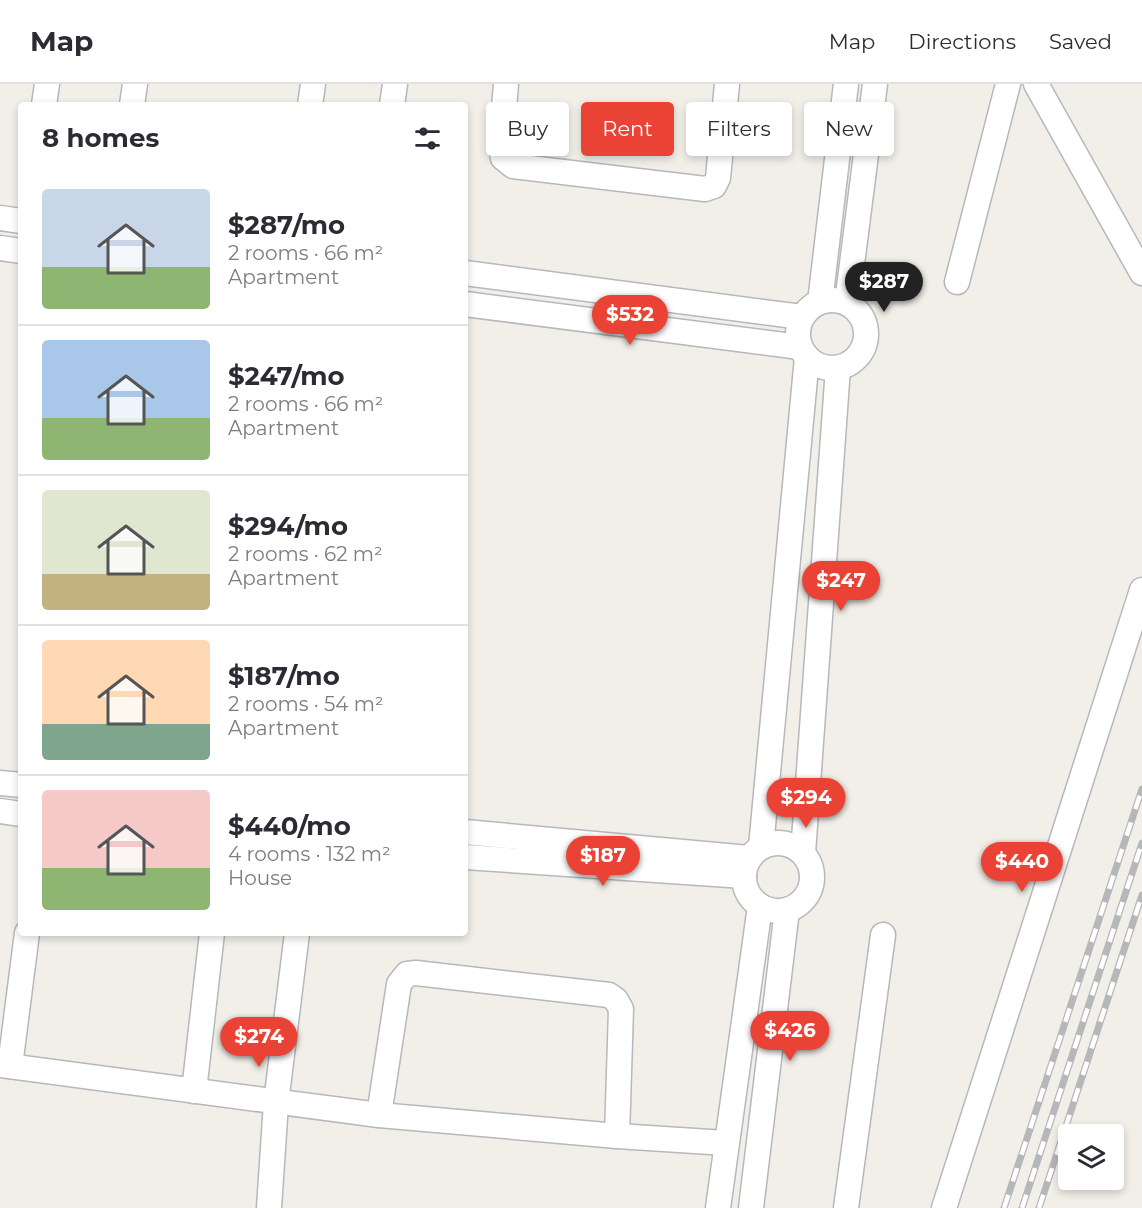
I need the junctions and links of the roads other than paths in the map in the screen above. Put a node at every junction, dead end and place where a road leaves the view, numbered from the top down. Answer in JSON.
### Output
{"nodes":[{"id":1,"x":47,"y":84,"type":"edge"},
{"id":2,"x":135,"y":84,"type":"edge"},
{"id":3,"x":313,"y":84,"type":"edge"},
{"id":4,"x":395,"y":84,"type":"edge"},
{"id":5,"x":506,"y":84,"type":"edge"},
{"id":6,"x":727,"y":84,"type":"edge"},
{"id":7,"x":846,"y":84,"type":"edge"},
{"id":8,"x":874,"y":84,"type":"edge"},
{"id":9,"x":1008,"y":84,"type":"edge"},
{"id":10,"x":1036,"y":84,"type":"edge"},
{"id":11,"x":44,"y":102,"type":"edge"},
{"id":12,"x":132,"y":102,"type":"edge"},
{"id":13,"x":310,"y":102,"type":"edge"},
{"id":14,"x":392,"y":102,"type":"edge"},
{"id":15,"x":0,"y":218,"type":"edge"},
{"id":16,"x":18,"y":220,"type":"edge"},
{"id":17,"x":0,"y":248,"type":"edge"},
{"id":18,"x":18,"y":251,"type":"edge"},
{"id":19,"x":468,"y":273,"type":"edge"},
{"id":20,"x":1142,"y":273,"type":"edge"},
{"id":21,"x":957,"y":282,"type":"dead end"},
{"id":22,"x":847,"y":303,"type":"junction"},
{"id":23,"x":468,"y":304,"type":"edge"},
{"id":24,"x":811,"y":309,"type":"junction"},
{"id":25,"x":804,"y":352,"type":"junction"},
{"id":26,"x":838,"y":368,"type":"junction"},
{"id":27,"x":1142,"y":590,"type":"edge"},
{"id":28,"x":0,"y":783,"type":"edge"},
{"id":29,"x":18,"y":785,"type":"edge"},
{"id":30,"x":0,"y":811,"type":"edge"},
{"id":31,"x":18,"y":814,"type":"edge"},
{"id":32,"x":468,"y":832,"type":"edge"},
{"id":33,"x":803,"y":853,"type":"junction"},
{"id":34,"x":468,"y":857,"type":"edge"},
{"id":35,"x":751,"y":860,"type":"junction"},
{"id":36,"x":760,"y":906,"type":"junction"},
{"id":37,"x":787,"y":910,"type":"junction"},
{"id":38,"x":883,"y":935,"type":"dead end"},
{"id":39,"x":26,"y":936,"type":"edge"},
{"id":40,"x":212,"y":936,"type":"edge"},
{"id":41,"x":297,"y":936,"type":"edge"},
{"id":42,"x":5,"y":1065,"type":"edge"},
{"id":43,"x":194,"y":1091,"type":"junction"},
{"id":44,"x":276,"y":1103,"type":"junction"},
{"id":45,"x":379,"y":1115,"type":"junction"},
{"id":46,"x":617,"y":1136,"type":"junction"},
{"id":47,"x":726,"y":1143,"type":"junction"},
{"id":48,"x":269,"y":1208,"type":"edge"},
{"id":49,"x":718,"y":1208,"type":"edge"},
{"id":50,"x":751,"y":1208,"type":"edge"},
{"id":51,"x":846,"y":1208,"type":"edge"},
{"id":52,"x":944,"y":1208,"type":"edge"}],
"edges":[{"from":1,"to":11,"type":"street"},
{"from":2,"to":12,"type":"street"},
{"from":3,"to":13,"type":"street"},
{"from":4,"to":14,"type":"street"},
{"from":5,"to":6,"type":"street"},
{"from":7,"to":24,"type":"street"},
{"from":8,"to":22,"type":"street"},
{"from":9,"to":21,"type":"street"},
{"from":10,"to":20,"type":"street"},
{"from":15,"to":16,"type":"street"},
{"from":17,"to":18,"type":"street"},
{"from":19,"to":24,"type":"street"},
{"from":22,"to":24,"type":"street"},
{"from":22,"to":26,"type":"street"},
{"from":23,"to":25,"type":"street"},
{"from":24,"to":25,"type":"street"},
{"from":25,"to":26,"type":"street"},
{"from":25,"to":35,"type":"street"},
{"from":26,"to":33,"type":"street"},
{"from":27,"to":52,"type":"street"},
{"from":28,"to":29,"type":"street"},
{"from":30,"to":31,"type":"street"},
{"from":32,"to":35,"type":"street"},
{"from":33,"to":35,"type":"street"},
{"from":33,"to":37,"type":"street"},
{"from":34,"to":35,"type":"street"},
{"from":35,"to":36,"type":"street"},
{"from":36,"to":37,"type":"street"},
{"from":36,"to":47,"type":"street"},
{"from":37,"to":50,"type":"street"},
{"from":38,"to":51,"type":"street"},
{"from":39,"to":42,"type":"street"},
{"from":40,"to":43,"type":"street"},
{"from":41,"to":44,"type":"street"},
{"from":42,"to":43,"type":"street"},
{"from":43,"to":44,"type":"street"},
{"from":44,"to":45,"type":"street"},
{"from":44,"to":48,"type":"street"},
{"from":45,"to":46,"type":"street"},
{"from":45,"to":46,"type":"street"},
{"from":46,"to":47,"type":"street"},
{"from":47,"to":49,"type":"street"}]}
